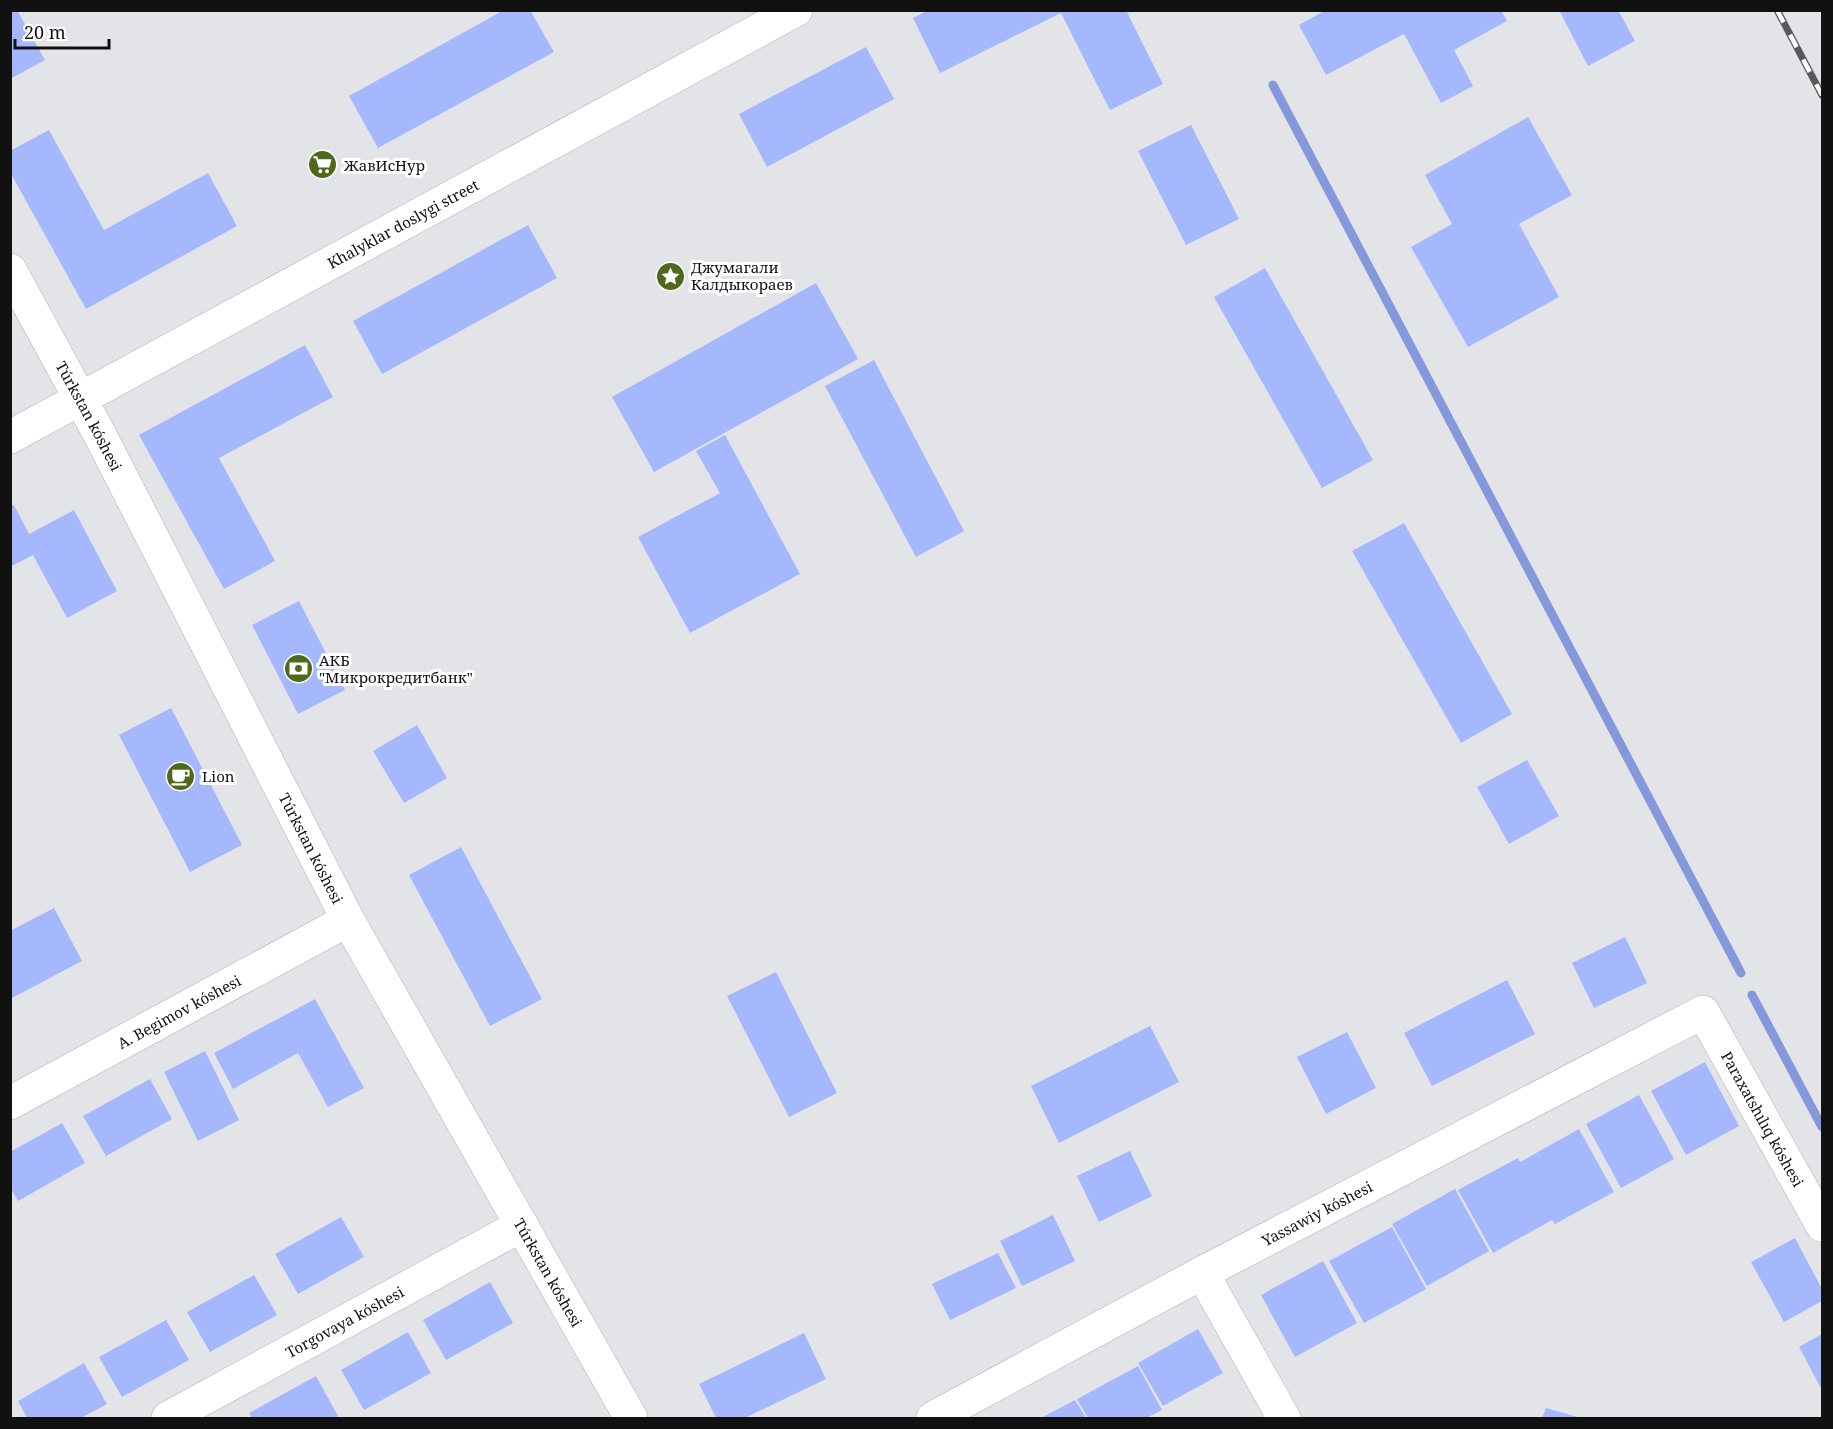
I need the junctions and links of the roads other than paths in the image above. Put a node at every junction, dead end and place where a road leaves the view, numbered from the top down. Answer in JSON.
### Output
{"nodes":[{"id":1,"x":796,"y":10,"type":"edge"},
{"id":2,"x":10,"y":270,"type":"edge"},
{"id":3,"x":80,"y":399,"type":"junction"},
{"id":4,"x":10,"y":437,"type":"edge"},
{"id":5,"x":348,"y":920,"type":"junction"},
{"id":6,"x":1703,"y":1012,"type":"joint"},
{"id":7,"x":10,"y":1103,"type":"edge"},
{"id":8,"x":522,"y":1226,"type":"junction"},
{"id":9,"x":1822,"y":1226,"type":"edge"},
{"id":10,"x":1202,"y":1273,"type":"junction"},
{"id":11,"x":168,"y":1419,"type":"edge"},
{"id":12,"x":631,"y":1419,"type":"edge"},
{"id":13,"x":933,"y":1419,"type":"edge"},
{"id":14,"x":1284,"y":1419,"type":"edge"}],
"edges":[{"from":1,"to":3,"type":"street","name":"Khalyklar doslygi street"},
{"from":2,"to":3,"type":"street","name":"Túrkstan kóshesi"},
{"from":3,"to":4,"type":"street","name":"Khalyklar doslygi street"},
{"from":3,"to":5,"type":"street","name":"Túrkstan kóshesi"},
{"from":5,"to":7,"type":"street","name":"A. Begimov kóshesi"},
{"from":5,"to":8,"type":"street","name":"Túrkstan kóshesi"},
{"from":6,"to":9,"type":"street","name":"Paraxatshılıq kóshesi"},
{"from":6,"to":10,"type":"street","name":"Yassawiy kóshesi"},
{"from":8,"to":11,"type":"street","name":"Torgovaya kóshesi"},
{"from":8,"to":12,"type":"street","name":"Túrkstan kóshesi"},
{"from":10,"to":13,"type":"street","name":"Yassawiy kóshesi"},
{"from":10,"to":14,"type":"street"}]}
